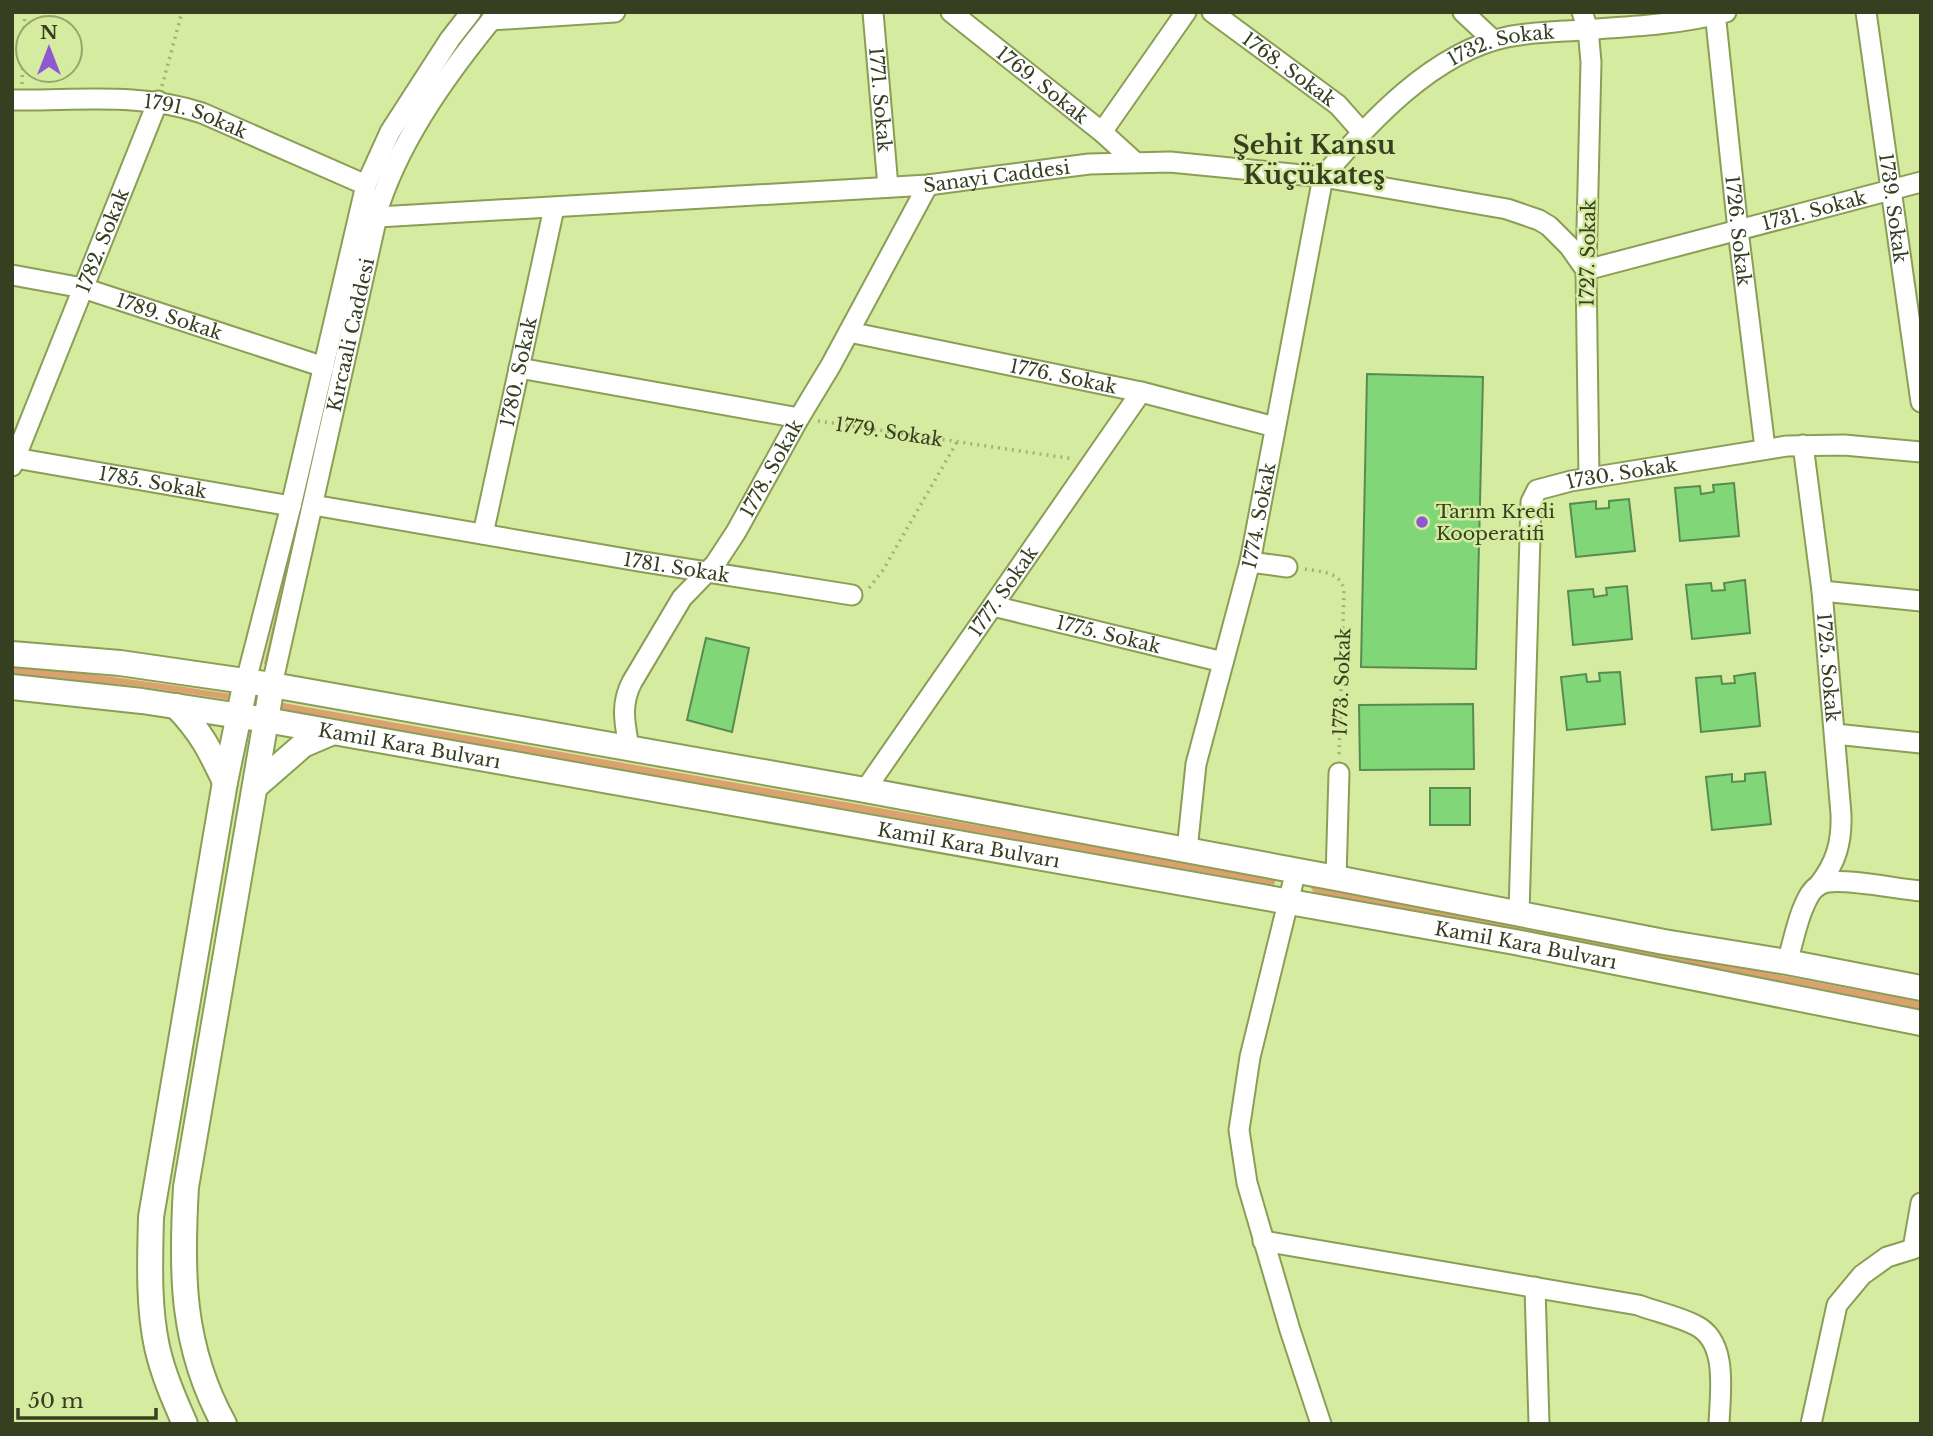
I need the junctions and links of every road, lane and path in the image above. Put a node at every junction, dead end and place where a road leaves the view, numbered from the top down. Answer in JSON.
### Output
{"nodes":[{"id":1,"x":25,"y":12,"type":"edge"},
{"id":2,"x":183,"y":12,"type":"edge"},
{"id":3,"x":471,"y":12,"type":"edge"},
{"id":4,"x":615,"y":12,"type":"edge"},
{"id":5,"x":873,"y":12,"type":"edge"},
{"id":6,"x":951,"y":12,"type":"edge"},
{"id":7,"x":1186,"y":12,"type":"edge"},
{"id":8,"x":1212,"y":12,"type":"edge"},
{"id":9,"x":1463,"y":12,"type":"edge"},
{"id":10,"x":1866,"y":12,"type":"edge"},
{"id":11,"x":1719,"y":13,"type":"edge"},
{"id":12,"x":495,"y":16,"type":"edge"},
{"id":13,"x":1585,"y":21,"type":"edge"},
{"id":14,"x":1493,"y":40,"type":"junction"},
{"id":15,"x":17,"y":100,"type":"edge"},
{"id":16,"x":158,"y":101,"type":"junction"},
{"id":17,"x":1361,"y":131,"type":"junction"},
{"id":18,"x":1102,"y":132,"type":"junction"},
{"id":19,"x":1134,"y":161,"type":"junction"},
{"id":20,"x":1322,"y":177,"type":"junction"},
{"id":21,"x":1921,"y":182,"type":"edge"},
{"id":22,"x":366,"y":185,"type":"junction"},
{"id":23,"x":928,"y":185,"type":"junction"},
{"id":24,"x":888,"y":187,"type":"junction"},
{"id":25,"x":1891,"y":190,"type":"junction"},
{"id":26,"x":554,"y":208,"type":"junction"},
{"id":27,"x":378,"y":217,"type":"junction"},
{"id":28,"x":1738,"y":230,"type":"junction"},
{"id":29,"x":1901,"y":253,"type":"junction"},
{"id":30,"x":1921,"y":257,"type":"edge"},
{"id":31,"x":1587,"y":270,"type":"junction"},
{"id":32,"x":12,"y":275,"type":"edge"},
{"id":33,"x":83,"y":288,"type":"junction"},
{"id":34,"x":849,"y":332,"type":"junction"},
{"id":35,"x":324,"y":367,"type":"junction"},
{"id":36,"x":519,"y":368,"type":"junction"},
{"id":37,"x":1142,"y":392,"type":"junction"},
{"id":38,"x":1921,"y":402,"type":"edge"},
{"id":39,"x":799,"y":418,"type":"junction"},
{"id":40,"x":1275,"y":427,"type":"junction"},
{"id":41,"x":957,"y":442,"type":"junction"},
{"id":42,"x":1803,"y":445,"type":"junction"},
{"id":43,"x":1765,"y":448,"type":"junction"},
{"id":44,"x":1921,"y":452,"type":"edge"},
{"id":45,"x":14,"y":462,"type":"edge"},
{"id":46,"x":1093,"y":462,"type":"junction"},
{"id":47,"x":1589,"y":478,"type":"junction"},
{"id":48,"x":313,"y":505,"type":"junction"},
{"id":49,"x":291,"y":506,"type":"junction"},
{"id":50,"x":483,"y":534,"type":"junction"},
{"id":51,"x":1250,"y":562,"type":"junction"},
{"id":52,"x":1287,"y":567,"type":"joint"},
{"id":53,"x":705,"y":572,"type":"junction"},
{"id":54,"x":1822,"y":591,"type":"junction"},
{"id":55,"x":852,"y":595,"type":"joint"},
{"id":56,"x":1921,"y":601,"type":"edge"},
{"id":57,"x":993,"y":606,"type":"junction"},
{"id":58,"x":12,"y":654,"type":"edge"},
{"id":59,"x":1223,"y":662,"type":"junction"},
{"id":60,"x":246,"y":681,"type":"junction"},
{"id":61,"x":272,"y":685,"type":"junction"},
{"id":62,"x":12,"y":687,"type":"edge"},
{"id":63,"x":176,"y":706,"type":"junction"},
{"id":64,"x":238,"y":716,"type":"junction"},
{"id":65,"x":266,"y":720,"type":"junction"},
{"id":66,"x":331,"y":733,"type":"junction"},
{"id":67,"x":1835,"y":734,"type":"junction"},
{"id":68,"x":1921,"y":743,"type":"edge"},
{"id":69,"x":629,"y":748,"type":"junction"},
{"id":70,"x":1339,"y":773,"type":"joint"},
{"id":71,"x":225,"y":782,"type":"junction"},
{"id":72,"x":256,"y":786,"type":"junction"},
{"id":73,"x":865,"y":790,"type":"junction"},
{"id":74,"x":1187,"y":850,"type":"junction"},
{"id":75,"x":1296,"y":870,"type":"junction"},
{"id":76,"x":1336,"y":878,"type":"junction"},
{"id":77,"x":1818,"y":886,"type":"junction"},
{"id":78,"x":1921,"y":891,"type":"edge"},
{"id":79,"x":1287,"y":902,"type":"junction"},
{"id":80,"x":1519,"y":913,"type":"junction"},
{"id":81,"x":1787,"y":962,"type":"junction"},
{"id":82,"x":1921,"y":988,"type":"edge"},
{"id":83,"x":1921,"y":1023,"type":"edge"},
{"id":84,"x":1921,"y":1203,"type":"edge"},
{"id":85,"x":1263,"y":1241,"type":"junction"},
{"id":86,"x":1535,"y":1287,"type":"junction"},
{"id":87,"x":185,"y":1424,"type":"edge"},
{"id":88,"x":224,"y":1424,"type":"edge"},
{"id":89,"x":1321,"y":1424,"type":"edge"},
{"id":90,"x":1539,"y":1424,"type":"edge"},
{"id":91,"x":1719,"y":1424,"type":"edge"},
{"id":92,"x":1811,"y":1424,"type":"edge"}],
"edges":[{"from":1,"to":15,"type":"path"},
{"from":2,"to":16,"type":"path"},
{"from":3,"to":22,"type":"street","name":"Kırcaali Caddesi"},
{"from":4,"to":12,"type":"street"},
{"from":5,"to":24,"type":"street","name":"1771. Sokak"},
{"from":6,"to":18,"type":"street","name":"1769. Sokak"},
{"from":7,"to":18,"type":"street"},
{"from":8,"to":17,"type":"street","name":"1768. Sokak"},
{"from":9,"to":14,"type":"street"},
{"from":10,"to":25,"type":"street","name":"1739. Sokak"},
{"from":11,"to":13,"type":"street","name":"1732. Sokak"},
{"from":11,"to":28,"type":"street","name":"1726. Sokak"},
{"from":12,"to":27,"type":"street","name":"Kırcaali Caddesi"},
{"from":13,"to":14,"type":"street","name":"1732. Sokak"},
{"from":13,"to":31,"type":"street","name":"1727. Sokak"},
{"from":14,"to":17,"type":"street","name":"1732. Sokak"},
{"from":15,"to":16,"type":"street","name":"1791. Sokak"},
{"from":16,"to":22,"type":"street","name":"1791. Sokak"},
{"from":16,"to":33,"type":"street","name":"1782. Sokak"},
{"from":17,"to":20,"type":"street","name":"1732. Sokak"},
{"from":18,"to":19,"type":"street","name":"1769. Sokak"},
{"from":19,"to":20,"type":"street","name":"Sanayi Caddesi"},
{"from":19,"to":23,"type":"street","name":"Sanayi Caddesi"},
{"from":20,"to":31,"type":"street","name":"Sanayi Caddesi"},
{"from":20,"to":40,"type":"street","name":"1774. Sokak"},
{"from":21,"to":25,"type":"street","name":"1731. Sokak"},
{"from":22,"to":35,"type":"street","name":"Kırcaali Caddesi"},
{"from":23,"to":24,"type":"street","name":"Sanayi Caddesi"},
{"from":23,"to":34,"type":"street","name":"1778. Sokak"},
{"from":24,"to":26,"type":"street","name":"Sanayi Caddesi"},
{"from":25,"to":28,"type":"street","name":"1731. Sokak"},
{"from":25,"to":29,"type":"street","name":"1739. Sokak"},
{"from":26,"to":27,"type":"street","name":"Sanayi Caddesi"},
{"from":26,"to":36,"type":"street","name":"1780. Sokak"},
{"from":27,"to":48,"type":"street","name":"Kırcaali Caddesi"},
{"from":28,"to":31,"type":"street","name":"1731. Sokak"},
{"from":28,"to":43,"type":"street","name":"1726. Sokak"},
{"from":29,"to":30,"type":"street"},
{"from":29,"to":38,"type":"street","name":"1739. Sokak"},
{"from":31,"to":47,"type":"street","name":"1727. Sokak"},
{"from":32,"to":33,"type":"street","name":"1789. Sokak"},
{"from":33,"to":35,"type":"street","name":"1789. Sokak"},
{"from":33,"to":45,"type":"street","name":"1782. Sokak"},
{"from":34,"to":37,"type":"street","name":"1776. Sokak"},
{"from":34,"to":39,"type":"street","name":"1778. Sokak"},
{"from":35,"to":49,"type":"street","name":"Kırcaali Caddesi"},
{"from":36,"to":39,"type":"street"},
{"from":36,"to":50,"type":"street","name":"1780. Sokak"},
{"from":37,"to":40,"type":"street","name":"1776. Sokak"},
{"from":37,"to":46,"type":"street","name":"1777. Sokak"},
{"from":39,"to":41,"type":"path","name":"1779. Sokak"},
{"from":39,"to":53,"type":"street","name":"1778. Sokak"},
{"from":40,"to":51,"type":"street","name":"1774. Sokak"},
{"from":41,"to":46,"type":"path","name":"1779. Sokak"},
{"from":41,"to":55,"type":"path"},
{"from":42,"to":43,"type":"street","name":"1730. Sokak"},
{"from":42,"to":44,"type":"street","name":"1730. Sokak"},
{"from":42,"to":54,"type":"street","name":"1725. Sokak"},
{"from":43,"to":47,"type":"street","name":"1730. Sokak"},
{"from":45,"to":49,"type":"street","name":"1785. Sokak"},
{"from":46,"to":57,"type":"street","name":"1777. Sokak"},
{"from":47,"to":80,"type":"street","name":"1730. Sokak"},
{"from":48,"to":50,"type":"street","name":"1781. Sokak"},
{"from":48,"to":61,"type":"street","name":"Kırcaali Caddesi"},
{"from":49,"to":60,"type":"street","name":"Kırcaali Caddesi"},
{"from":50,"to":53,"type":"street","name":"1781. Sokak"},
{"from":51,"to":52,"type":"street"},
{"from":51,"to":59,"type":"street","name":"1774. Sokak"},
{"from":52,"to":70,"type":"path","name":"1773. Sokak"},
{"from":53,"to":55,"type":"street","name":"1781. Sokak"},
{"from":53,"to":69,"type":"street","name":"1778. Sokak"},
{"from":54,"to":56,"type":"street"},
{"from":54,"to":67,"type":"street","name":"1725. Sokak"},
{"from":57,"to":59,"type":"street","name":"1775. Sokak"},
{"from":57,"to":73,"type":"street","name":"1777. Sokak"},
{"from":58,"to":60,"type":"main road","name":"Kamil Kara Bulvarı"},
{"from":59,"to":74,"type":"street","name":"1774. Sokak"},
{"from":60,"to":61,"type":"main road","name":"Kamil Kara Bulvarı"},
{"from":60,"to":64,"type":"main road"},
{"from":61,"to":65,"type":"main road"},
{"from":61,"to":69,"type":"main road","name":"Kamil Kara Bulvarı"},
{"from":62,"to":63,"type":"main road","name":"Kamil Kara Bulvarı"},
{"from":63,"to":64,"type":"main road","name":"Kamil Kara Bulvarı"},
{"from":63,"to":71,"type":"main road"},
{"from":64,"to":65,"type":"main road","name":"Kamil Kara Bulvarı"},
{"from":64,"to":71,"type":"main road"},
{"from":65,"to":66,"type":"main road","name":"Kamil Kara Bulvarı"},
{"from":65,"to":72,"type":"main road"},
{"from":66,"to":72,"type":"main road"},
{"from":66,"to":79,"type":"main road","name":"Kamil Kara Bulvarı"},
{"from":67,"to":68,"type":"street"},
{"from":67,"to":77,"type":"street","name":"1725. Sokak"},
{"from":69,"to":73,"type":"main road","name":"Kamil Kara Bulvarı"},
{"from":70,"to":76,"type":"street"},
{"from":71,"to":87,"type":"main road"},
{"from":72,"to":88,"type":"main road"},
{"from":73,"to":74,"type":"main road","name":"Kamil Kara Bulvarı"},
{"from":74,"to":75,"type":"main road","name":"Kamil Kara Bulvarı"},
{"from":75,"to":76,"type":"main road","name":"Kamil Kara Bulvarı"},
{"from":75,"to":79,"type":"street"},
{"from":76,"to":80,"type":"main road","name":"Kamil Kara Bulvarı"},
{"from":77,"to":78,"type":"street"},
{"from":77,"to":81,"type":"street","name":"1725. Sokak"},
{"from":79,"to":83,"type":"main road","name":"Kamil Kara Bulvarı"},
{"from":79,"to":85,"type":"street"},
{"from":80,"to":81,"type":"main road","name":"Kamil Kara Bulvarı"},
{"from":81,"to":82,"type":"main road","name":"Kamil Kara Bulvarı"},
{"from":84,"to":92,"type":"street"},
{"from":85,"to":86,"type":"street"},
{"from":85,"to":89,"type":"street"},
{"from":86,"to":90,"type":"street"},
{"from":86,"to":91,"type":"street"}]}
